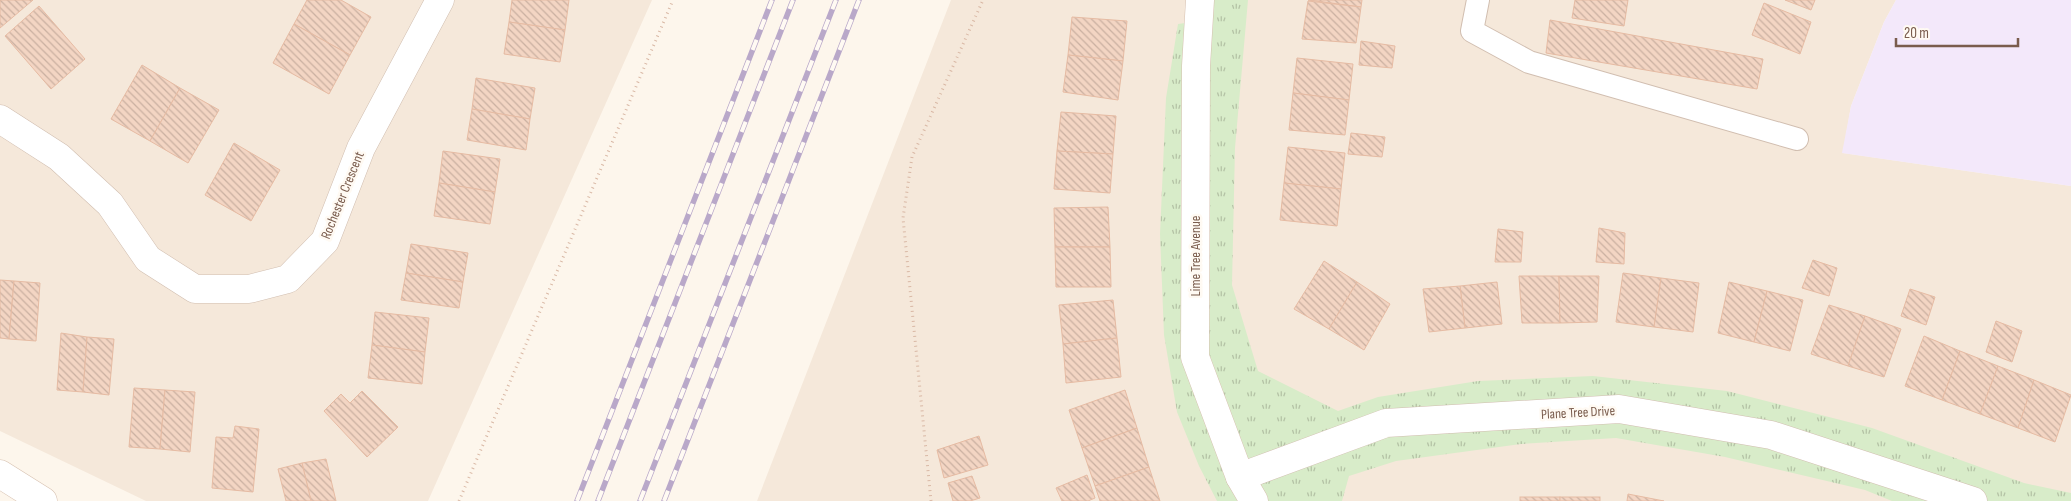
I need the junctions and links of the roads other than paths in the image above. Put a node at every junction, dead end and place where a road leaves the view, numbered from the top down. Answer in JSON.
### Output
{"nodes":[{"id":1,"x":440,"y":0,"type":"edge"},
{"id":2,"x":1200,"y":0,"type":"edge"},
{"id":3,"x":1478,"y":0,"type":"edge"},
{"id":4,"x":0,"y":119,"type":"edge"},
{"id":5,"x":1797,"y":139,"type":"dead end"},
{"id":6,"x":0,"y":474,"type":"edge"},
{"id":7,"x":1240,"y":477,"type":"junction"},
{"id":8,"x":43,"y":501,"type":"edge"},
{"id":9,"x":1254,"y":501,"type":"edge"},
{"id":10,"x":1973,"y":501,"type":"edge"}],
"edges":[{"from":1,"to":4,"type":"street","name":"Rochester Crescent"},
{"from":2,"to":7,"type":"street","name":"Lime Tree Avenue"},
{"from":3,"to":5,"type":"lane"},
{"from":6,"to":8,"type":"street"},
{"from":7,"to":9,"type":"street","name":"Lime Tree Avenue"},
{"from":7,"to":10,"type":"street","name":"Plane Tree Drive"}]}
